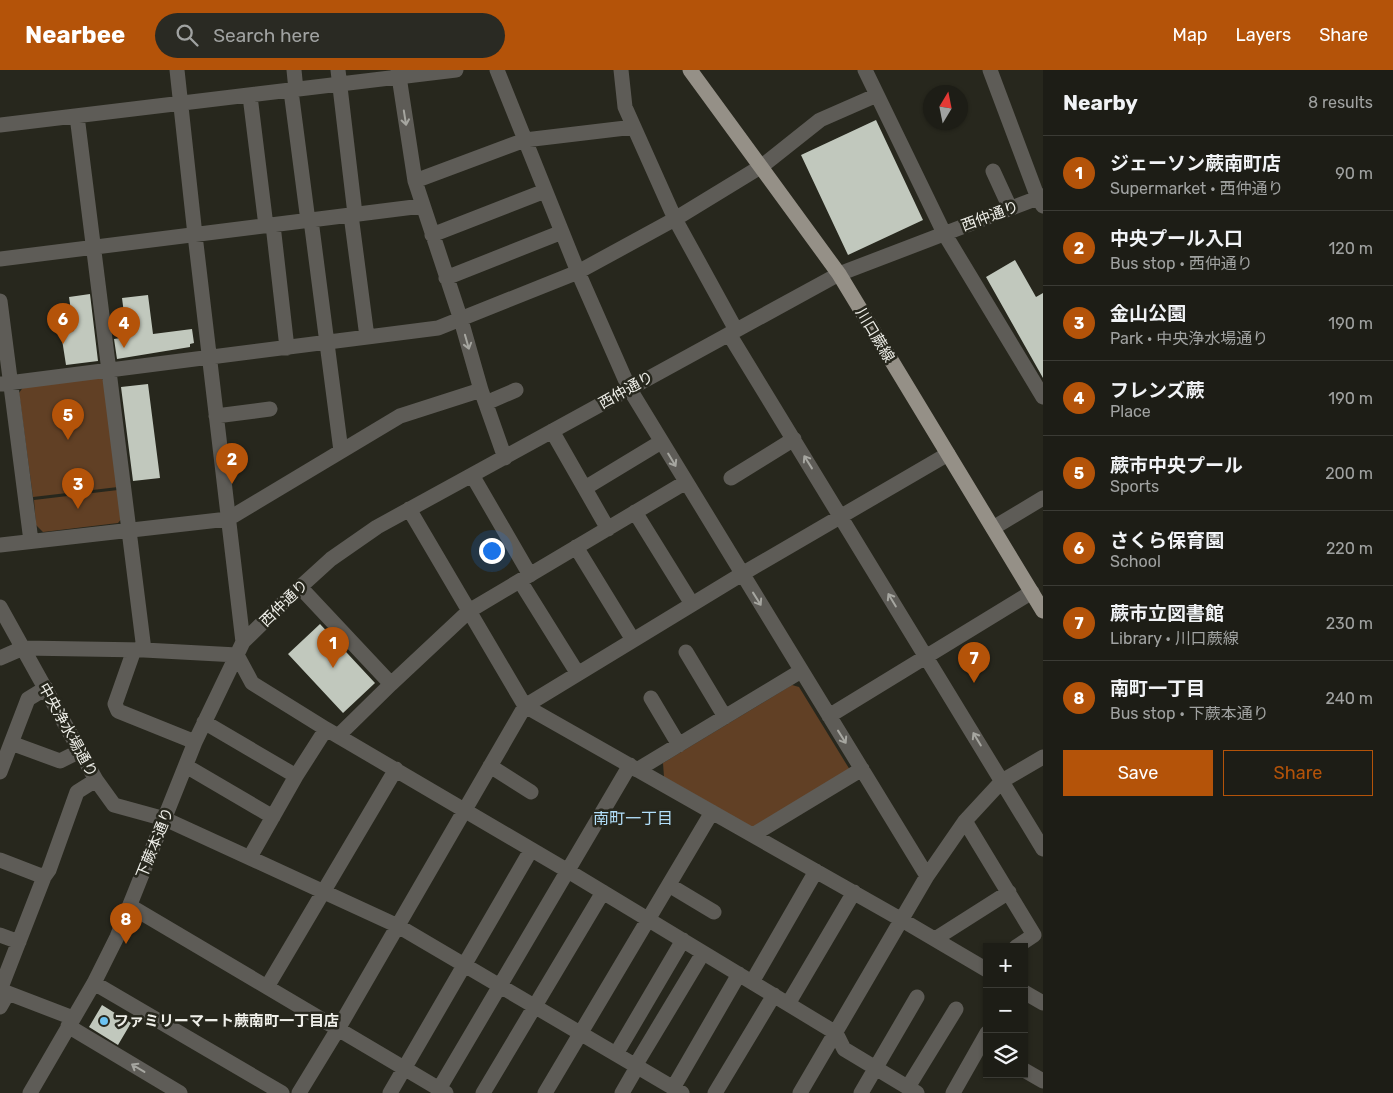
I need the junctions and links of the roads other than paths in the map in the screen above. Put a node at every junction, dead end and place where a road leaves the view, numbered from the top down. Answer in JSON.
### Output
{"nodes":[{"id":1,"x":177,"y":70,"type":"edge"},
{"id":2,"x":294,"y":70,"type":"edge"},
{"id":3,"x":456,"y":70,"type":"edge"},
{"id":4,"x":497,"y":70,"type":"edge"},
{"id":5,"x":622,"y":70,"type":"edge"},
{"id":6,"x":690,"y":70,"type":"edge"},
{"id":7,"x":865,"y":70,"type":"edge"},
{"id":8,"x":990,"y":70,"type":"edge"},
{"id":9,"x":399,"y":74,"type":"edge"},
{"id":10,"x":339,"y":77,"type":"edge"},
{"id":11,"x":294,"y":90,"type":"junction"},
{"id":12,"x":878,"y":95,"type":"junction"},
{"id":13,"x":250,"y":96,"type":"junction"},
{"id":14,"x":181,"y":103,"type":"junction"},
{"id":15,"x":77,"y":116,"type":"junction"},
{"id":16,"x":0,"y":125,"type":"edge"},
{"id":17,"x":634,"y":127,"type":"junction"},
{"id":18,"x":525,"y":140,"type":"junction"},
{"id":19,"x":762,"y":166,"type":"junction"},
{"id":20,"x":993,"y":171,"type":"dead end"},
{"id":21,"x":415,"y":181,"type":"junction"},
{"id":22,"x":545,"y":191,"type":"junction"},
{"id":23,"x":1041,"y":200,"type":"edge"},
{"id":24,"x":422,"y":206,"type":"junction"},
{"id":25,"x":1010,"y":208,"type":"junction"},
{"id":26,"x":353,"y":215,"type":"junction"},
{"id":27,"x":675,"y":219,"type":"junction"},
{"id":28,"x":309,"y":220,"type":"junction"},
{"id":29,"x":269,"y":226,"type":"junction"},
{"id":30,"x":562,"y":232,"type":"junction"},
{"id":31,"x":944,"y":233,"type":"junction"},
{"id":32,"x":195,"y":235,"type":"junction"},
{"id":33,"x":432,"y":235,"type":"junction"},
{"id":34,"x":94,"y":248,"type":"junction"},
{"id":35,"x":0,"y":259,"type":"edge"},
{"id":36,"x":578,"y":272,"type":"junction"},
{"id":37,"x":839,"y":274,"type":"junction"},
{"id":38,"x":446,"y":278,"type":"junction"},
{"id":39,"x":0,"y":301,"type":"edge"},
{"id":40,"x":461,"y":320,"type":"junction"},
{"id":41,"x":733,"y":332,"type":"junction"},
{"id":42,"x":367,"y":337,"type":"junction"},
{"id":43,"x":327,"y":342,"type":"junction"},
{"id":44,"x":287,"y":348,"type":"junction"},
{"id":45,"x":209,"y":358,"type":"junction"},
{"id":46,"x":110,"y":370,"type":"junction"},
{"id":47,"x":5,"y":384,"type":"edge"},
{"id":48,"x":629,"y":388,"type":"junction"},
{"id":49,"x":516,"y":390,"type":"dead end"},
{"id":50,"x":483,"y":396,"type":"junction"},
{"id":51,"x":1043,"y":397,"type":"edge"},
{"id":52,"x":270,"y":409,"type":"dead end"},
{"id":53,"x":216,"y":416,"type":"junction"},
{"id":54,"x":552,"y":431,"type":"junction"},
{"id":55,"x":794,"y":440,"type":"junction"},
{"id":56,"x":662,"y":442,"type":"junction"},
{"id":57,"x":342,"y":451,"type":"junction"},
{"id":58,"x":948,"y":454,"type":"junction"},
{"id":59,"x":505,"y":458,"type":"junction"},
{"id":60,"x":472,"y":475,"type":"junction"},
{"id":61,"x":730,"y":478,"type":"dead end"},
{"id":62,"x":686,"y":482,"type":"junction"},
{"id":63,"x":585,"y":488,"type":"junction"},
{"id":64,"x":1043,"y":498,"type":"edge"},
{"id":65,"x":409,"y":509,"type":"junction"},
{"id":66,"x":635,"y":512,"type":"junction"},
{"id":67,"x":841,"y":517,"type":"junction"},
{"id":68,"x":228,"y":518,"type":"junction"},
{"id":69,"x":993,"y":528,"type":"junction"},
{"id":70,"x":129,"y":529,"type":"junction"},
{"id":71,"x":608,"y":529,"type":"junction"},
{"id":72,"x":31,"y":541,"type":"junction"},
{"id":73,"x":0,"y":545,"type":"edge"},
{"id":74,"x":576,"y":547,"type":"junction"},
{"id":75,"x":742,"y":574,"type":"junction"},
{"id":76,"x":525,"y":578,"type":"junction"},
{"id":77,"x":300,"y":586,"type":"junction"},
{"id":78,"x":1032,"y":592,"type":"junction"},
{"id":79,"x":692,"y":604,"type":"junction"},
{"id":80,"x":0,"y":607,"type":"edge"},
{"id":81,"x":469,"y":611,"type":"junction"},
{"id":82,"x":1043,"y":611,"type":"edge"},
{"id":83,"x":633,"y":640,"type":"junction"},
{"id":84,"x":24,"y":648,"type":"junction"},
{"id":85,"x":240,"y":649,"type":"junction"},
{"id":86,"x":139,"y":650,"type":"junction"},
{"id":87,"x":686,"y":652,"type":"dead end"},
{"id":88,"x":926,"y":657,"type":"junction"},
{"id":89,"x":0,"y":658,"type":"edge"},
{"id":90,"x":801,"y":671,"type":"junction"},
{"id":91,"x":578,"y":674,"type":"junction"},
{"id":92,"x":391,"y":684,"type":"junction"},
{"id":93,"x":46,"y":688,"type":"junction"},
{"id":94,"x":651,"y":698,"type":"dead end"},
{"id":95,"x":525,"y":706,"type":"junction"},
{"id":96,"x":829,"y":716,"type":"junction"},
{"id":97,"x":725,"y":717,"type":"junction"},
{"id":98,"x":204,"y":722,"type":"junction"},
{"id":99,"x":332,"y":732,"type":"junction"},
{"id":100,"x":8,"y":734,"type":"edge"},
{"id":101,"x":195,"y":742,"type":"junction"},
{"id":102,"x":679,"y":744,"type":"junction"},
{"id":103,"x":80,"y":751,"type":"junction"},
{"id":104,"x":1043,"y":756,"type":"edge"},
{"id":105,"x":186,"y":766,"type":"junction"},
{"id":106,"x":490,"y":766,"type":"junction"},
{"id":107,"x":634,"y":768,"type":"junction"},
{"id":108,"x":862,"y":769,"type":"junction"},
{"id":109,"x":396,"y":770,"type":"junction"},
{"id":110,"x":0,"y":772,"type":"edge"},
{"id":111,"x":296,"y":776,"type":"junction"},
{"id":112,"x":96,"y":780,"type":"junction"},
{"id":113,"x":1002,"y":781,"type":"junction"},
{"id":114,"x":532,"y":792,"type":"dead end"},
{"id":115,"x":465,"y":810,"type":"junction"},
{"id":116,"x":712,"y":812,"type":"junction"},
{"id":117,"x":273,"y":817,"type":"junction"},
{"id":118,"x":165,"y":818,"type":"junction"},
{"id":119,"x":965,"y":821,"type":"junction"},
{"id":120,"x":753,"y":836,"type":"junction"},
{"id":121,"x":1043,"y":849,"type":"edge"},
{"id":122,"x":531,"y":850,"type":"junction"},
{"id":123,"x":250,"y":857,"type":"junction"},
{"id":124,"x":0,"y":860,"type":"edge"},
{"id":125,"x":568,"y":871,"type":"junction"},
{"id":126,"x":816,"y":871,"type":"junction"},
{"id":127,"x":927,"y":876,"type":"junction"},
{"id":128,"x":44,"y":877,"type":"junction"},
{"id":129,"x":669,"y":884,"type":"junction"},
{"id":130,"x":325,"y":891,"type":"junction"},
{"id":131,"x":602,"y":892,"type":"junction"},
{"id":132,"x":854,"y":892,"type":"junction"},
{"id":133,"x":1009,"y":892,"type":"junction"},
{"id":134,"x":130,"y":906,"type":"junction"},
{"id":135,"x":714,"y":912,"type":"dead end"},
{"id":136,"x":648,"y":919,"type":"junction"},
{"id":137,"x":902,"y":920,"type":"junction"},
{"id":138,"x":398,"y":926,"type":"junction"},
{"id":139,"x":0,"y":935,"type":"edge"},
{"id":140,"x":935,"y":939,"type":"junction"},
{"id":141,"x":683,"y":940,"type":"junction"},
{"id":142,"x":19,"y":942,"type":"junction"},
{"id":143,"x":1022,"y":943,"type":"edge"},
{"id":144,"x":704,"y":953,"type":"junction"},
{"id":145,"x":465,"y":965,"type":"junction"},
{"id":146,"x":983,"y":966,"type":"edge"},
{"id":147,"x":745,"y":978,"type":"junction"},
{"id":148,"x":94,"y":983,"type":"junction"},
{"id":149,"x":499,"y":986,"type":"junction"},
{"id":150,"x":267,"y":987,"type":"junction"},
{"id":151,"x":3,"y":991,"type":"edge"},
{"id":152,"x":1028,"y":994,"type":"edge"},
{"id":153,"x":774,"y":995,"type":"junction"},
{"id":154,"x":917,"y":997,"type":"dead end"},
{"id":155,"x":1043,"y":1003,"type":"edge"},
{"id":156,"x":788,"y":1004,"type":"junction"},
{"id":157,"x":535,"y":1006,"type":"junction"},
{"id":158,"x":0,"y":1007,"type":"edge"},
{"id":159,"x":956,"y":1008,"type":"dead end"},
{"id":160,"x":70,"y":1022,"type":"junction"},
{"id":161,"x":338,"y":1029,"type":"junction"},
{"id":162,"x":580,"y":1033,"type":"junction"},
{"id":163,"x":836,"y":1033,"type":"junction"},
{"id":164,"x":983,"y":1040,"type":"edge"},
{"id":165,"x":616,"y":1054,"type":"junction"},
{"id":166,"x":636,"y":1066,"type":"junction"},
{"id":167,"x":405,"y":1068,"type":"junction"},
{"id":168,"x":876,"y":1068,"type":"junction"},
{"id":169,"x":1028,"y":1072,"type":"edge"},
{"id":170,"x":1043,"y":1081,"type":"edge"},
{"id":171,"x":677,"y":1090,"type":"edge"},
{"id":172,"x":442,"y":1091,"type":"edge"},
{"id":173,"x":914,"y":1091,"type":"edge"},
{"id":174,"x":30,"y":1093,"type":"edge"},
{"id":175,"x":180,"y":1093,"type":"edge"},
{"id":176,"x":282,"y":1093,"type":"edge"},
{"id":177,"x":299,"y":1093,"type":"edge"},
{"id":178,"x":390,"y":1093,"type":"edge"},
{"id":179,"x":483,"y":1093,"type":"edge"},
{"id":180,"x":545,"y":1093,"type":"edge"},
{"id":181,"x":622,"y":1093,"type":"edge"},
{"id":182,"x":715,"y":1093,"type":"edge"},
{"id":183,"x":800,"y":1093,"type":"edge"},
{"id":184,"x":861,"y":1093,"type":"edge"},
{"id":185,"x":953,"y":1093,"type":"edge"}],
"edges":[{"from":1,"to":14,"type":"street"},
{"from":2,"to":11,"type":"street"},
{"from":3,"to":9,"type":"street"},
{"from":4,"to":18,"type":"street"},
{"from":5,"to":17,"type":"street"},
{"from":6,"to":19,"type":"main road","name":"川口蕨線"},
{"from":7,"to":12,"type":"street"},
{"from":8,"to":23,"type":"street"},
{"from":9,"to":10,"type":"street"},
{"from":9,"to":21,"type":"street","one_way":true},
{"from":10,"to":11,"type":"street"},
{"from":10,"to":26,"type":"street"},
{"from":11,"to":13,"type":"street"},
{"from":11,"to":28,"type":"street"},
{"from":12,"to":19,"type":"street"},
{"from":12,"to":31,"type":"street"},
{"from":13,"to":14,"type":"street"},
{"from":13,"to":29,"type":"street"},
{"from":14,"to":15,"type":"street"},
{"from":14,"to":32,"type":"street"},
{"from":15,"to":16,"type":"street"},
{"from":15,"to":34,"type":"street"},
{"from":17,"to":18,"type":"street"},
{"from":17,"to":27,"type":"street"},
{"from":18,"to":21,"type":"street"},
{"from":18,"to":22,"type":"street"},
{"from":19,"to":27,"type":"street"},
{"from":19,"to":37,"type":"main road","name":"川口蕨線"},
{"from":20,"to":25,"type":"street"},
{"from":21,"to":24,"type":"street"},
{"from":22,"to":30,"type":"street"},
{"from":22,"to":33,"type":"street"},
{"from":23,"to":25,"type":"street","name":"西仲通り"},
{"from":24,"to":26,"type":"street"},
{"from":24,"to":33,"type":"street"},
{"from":25,"to":31,"type":"street","name":"西仲通り"},
{"from":26,"to":28,"type":"street"},
{"from":26,"to":42,"type":"street"},
{"from":27,"to":36,"type":"street"},
{"from":27,"to":41,"type":"street"},
{"from":28,"to":29,"type":"street"},
{"from":28,"to":43,"type":"street"},
{"from":29,"to":32,"type":"street"},
{"from":29,"to":44,"type":"street"},
{"from":30,"to":36,"type":"street"},
{"from":30,"to":38,"type":"street"},
{"from":31,"to":37,"type":"street","name":"西仲通り"},
{"from":31,"to":51,"type":"street"},
{"from":32,"to":34,"type":"street"},
{"from":32,"to":45,"type":"street"},
{"from":33,"to":38,"type":"street"},
{"from":34,"to":35,"type":"street"},
{"from":34,"to":46,"type":"street"},
{"from":36,"to":40,"type":"street"},
{"from":36,"to":48,"type":"street"},
{"from":37,"to":41,"type":"street","name":"西仲通り"},
{"from":37,"to":58,"type":"main road","name":"川口蕨線"},
{"from":38,"to":40,"type":"street"},
{"from":39,"to":47,"type":"street"},
{"from":40,"to":42,"type":"street"},
{"from":40,"to":50,"type":"street","one_way":true},
{"from":41,"to":48,"type":"street","name":"西仲通り"},
{"from":41,"to":55,"type":"street"},
{"from":42,"to":43,"type":"street"},
{"from":43,"to":44,"type":"street"},
{"from":43,"to":57,"type":"street"},
{"from":44,"to":45,"type":"street"},
{"from":45,"to":46,"type":"street"},
{"from":45,"to":53,"type":"street"},
{"from":46,"to":47,"type":"street"},
{"from":46,"to":70,"type":"street"},
{"from":47,"to":72,"type":"street"},
{"from":48,"to":54,"type":"street","name":"西仲通り"},
{"from":48,"to":56,"type":"street"},
{"from":49,"to":50,"type":"street"},
{"from":50,"to":57,"type":"street"},
{"from":50,"to":59,"type":"street"},
{"from":52,"to":53,"type":"street"},
{"from":53,"to":68,"type":"street"},
{"from":54,"to":59,"type":"street","name":"西仲通り"},
{"from":54,"to":63,"type":"street"},
{"from":55,"to":61,"type":"street"},
{"from":67,"to":55,"type":"street","one_way":true},
{"from":56,"to":62,"type":"street","one_way":true},
{"from":56,"to":63,"type":"street"},
{"from":57,"to":68,"type":"street"},
{"from":58,"to":67,"type":"street"},
{"from":58,"to":69,"type":"main road","name":"川口蕨線"},
{"from":59,"to":60,"type":"street","name":"西仲通り"},
{"from":60,"to":65,"type":"street","name":"西仲通り"},
{"from":60,"to":76,"type":"street"},
{"from":62,"to":66,"type":"street"},
{"from":62,"to":75,"type":"street"},
{"from":63,"to":71,"type":"street"},
{"from":64,"to":69,"type":"street"},
{"from":65,"to":77,"type":"street","name":"西仲通り"},
{"from":65,"to":81,"type":"street"},
{"from":66,"to":71,"type":"street"},
{"from":66,"to":79,"type":"street"},
{"from":67,"to":75,"type":"street"},
{"from":88,"to":67,"type":"street","one_way":true},
{"from":68,"to":70,"type":"street"},
{"from":68,"to":85,"type":"street"},
{"from":69,"to":78,"type":"main road","name":"川口蕨線"},
{"from":70,"to":72,"type":"street"},
{"from":70,"to":86,"type":"street"},
{"from":71,"to":74,"type":"street"},
{"from":72,"to":73,"type":"street"},
{"from":74,"to":76,"type":"street"},
{"from":74,"to":83,"type":"street"},
{"from":75,"to":79,"type":"street"},
{"from":75,"to":90,"type":"street","one_way":true},
{"from":76,"to":81,"type":"street"},
{"from":76,"to":91,"type":"street"},
{"from":77,"to":85,"type":"street","name":"西仲通り"},
{"from":77,"to":92,"type":"street"},
{"from":78,"to":82,"type":"main road","name":"川口蕨線"},
{"from":78,"to":88,"type":"street"},
{"from":79,"to":83,"type":"street"},
{"from":80,"to":84,"type":"street","name":"中央浄水場通り"},
{"from":81,"to":92,"type":"street"},
{"from":81,"to":95,"type":"street"},
{"from":83,"to":91,"type":"street"},
{"from":84,"to":86,"type":"street"},
{"from":84,"to":89,"type":"street"},
{"from":84,"to":93,"type":"street","name":"中央浄水場通り"},
{"from":85,"to":86,"type":"street"},
{"from":85,"to":98,"type":"street","name":"下蕨本通り"},
{"from":85,"to":99,"type":"street"},
{"from":86,"to":101,"type":"street"},
{"from":87,"to":97,"type":"street"},
{"from":88,"to":96,"type":"street"},
{"from":113,"to":88,"type":"street","one_way":true},
{"from":90,"to":96,"type":"street"},
{"from":90,"to":97,"type":"street"},
{"from":91,"to":95,"type":"street"},
{"from":92,"to":99,"type":"street"},
{"from":93,"to":100,"type":"street"},
{"from":93,"to":103,"type":"street","name":"中央浄水場通り"},
{"from":94,"to":102,"type":"street"},
{"from":95,"to":106,"type":"street"},
{"from":95,"to":107,"type":"street"},
{"from":96,"to":108,"type":"street","one_way":true},
{"from":97,"to":102,"type":"street"},
{"from":98,"to":101,"type":"street","name":"下蕨本通り"},
{"from":98,"to":111,"type":"street"},
{"from":99,"to":109,"type":"street"},
{"from":99,"to":111,"type":"street"},
{"from":100,"to":103,"type":"street"},
{"from":100,"to":110,"type":"street"},
{"from":101,"to":105,"type":"street","name":"下蕨本通り"},
{"from":102,"to":107,"type":"street"},
{"from":103,"to":112,"type":"street","name":"中央浄水場通り"},
{"from":104,"to":113,"type":"street"},
{"from":105,"to":117,"type":"street"},
{"from":105,"to":118,"type":"street","name":"下蕨本通り"},
{"from":106,"to":114,"type":"street"},
{"from":106,"to":115,"type":"street"},
{"from":107,"to":116,"type":"street"},
{"from":107,"to":125,"type":"street"},
{"from":108,"to":120,"type":"street"},
{"from":108,"to":127,"type":"street"},
{"from":109,"to":115,"type":"street"},
{"from":109,"to":130,"type":"street"},
{"from":111,"to":117,"type":"street"},
{"from":112,"to":118,"type":"street","name":"中央浄水場通り"},
{"from":112,"to":128,"type":"street"},
{"from":113,"to":119,"type":"street"},
{"from":113,"to":121,"type":"street"},
{"from":115,"to":122,"type":"street"},
{"from":115,"to":138,"type":"street"},
{"from":116,"to":120,"type":"street"},
{"from":116,"to":129,"type":"street"},
{"from":117,"to":123,"type":"street"},
{"from":118,"to":123,"type":"street","name":"中央浄水場通り"},
{"from":118,"to":134,"type":"street","name":"下蕨本通り"},
{"from":119,"to":127,"type":"street"},
{"from":119,"to":133,"type":"street"},
{"from":120,"to":126,"type":"street"},
{"from":122,"to":125,"type":"street"},
{"from":122,"to":145,"type":"street"},
{"from":123,"to":130,"type":"street","name":"中央浄水場通り"},
{"from":124,"to":128,"type":"street"},
{"from":125,"to":131,"type":"street"},
{"from":125,"to":149,"type":"street"},
{"from":126,"to":132,"type":"street"},
{"from":126,"to":147,"type":"street"},
{"from":127,"to":137,"type":"street"},
{"from":128,"to":142,"type":"street"},
{"from":129,"to":135,"type":"street"},
{"from":129,"to":136,"type":"street"},
{"from":130,"to":138,"type":"street","name":"中央浄水場通り"},
{"from":130,"to":150,"type":"street"},
{"from":131,"to":136,"type":"street"},
{"from":131,"to":157,"type":"street"},
{"from":132,"to":137,"type":"street"},
{"from":132,"to":156,"type":"street"},
{"from":133,"to":140,"type":"street"},
{"from":133,"to":143,"type":"street"},
{"from":134,"to":148,"type":"street","name":"下蕨本通り"},
{"from":134,"to":150,"type":"street"},
{"from":136,"to":141,"type":"street"},
{"from":136,"to":162,"type":"street"},
{"from":137,"to":140,"type":"street"},
{"from":137,"to":163,"type":"street"},
{"from":138,"to":145,"type":"street","name":"中央浄水場通り"},
{"from":138,"to":161,"type":"street"},
{"from":139,"to":142,"type":"street"},
{"from":140,"to":146,"type":"street"},
{"from":141,"to":144,"type":"street"},
{"from":141,"to":165,"type":"street"},
{"from":142,"to":151,"type":"street"},
{"from":144,"to":147,"type":"street"},
{"from":144,"to":166,"type":"street"},
{"from":145,"to":149,"type":"street","name":"中央浄水場通り"},
{"from":145,"to":167,"type":"street"},
{"from":147,"to":153,"type":"street"},
{"from":147,"to":171,"type":"street"},
{"from":148,"to":160,"type":"street","name":"下蕨本通り"},
{"from":148,"to":176,"type":"street"},
{"from":149,"to":157,"type":"street","name":"中央浄水場通り"},
{"from":149,"to":172,"type":"street"},
{"from":150,"to":161,"type":"street"},
{"from":151,"to":158,"type":"street"},
{"from":151,"to":160,"type":"street"},
{"from":152,"to":155,"type":"street"},
{"from":153,"to":156,"type":"street"},
{"from":153,"to":182,"type":"street"},
{"from":154,"to":168,"type":"street"},
{"from":156,"to":163,"type":"street"},
{"from":157,"to":162,"type":"street","name":"中央浄水場通り"},
{"from":157,"to":179,"type":"street"},
{"from":159,"to":173,"type":"street"},
{"from":160,"to":174,"type":"street","name":"下蕨本通り"},
{"from":175,"to":160,"type":"street","one_way":true},
{"from":161,"to":167,"type":"street"},
{"from":161,"to":177,"type":"street"},
{"from":162,"to":165,"type":"street","name":"中央浄水場通り"},
{"from":162,"to":180,"type":"street"},
{"from":163,"to":168,"type":"street"},
{"from":163,"to":183,"type":"street"},
{"from":164,"to":185,"type":"street"},
{"from":165,"to":166,"type":"street","name":"中央浄水場通り"},
{"from":166,"to":171,"type":"street","name":"中央浄水場通り"},
{"from":166,"to":181,"type":"street"},
{"from":167,"to":172,"type":"street"},
{"from":167,"to":178,"type":"street"},
{"from":168,"to":173,"type":"street"},
{"from":168,"to":184,"type":"street"},
{"from":169,"to":170,"type":"street"}]}
